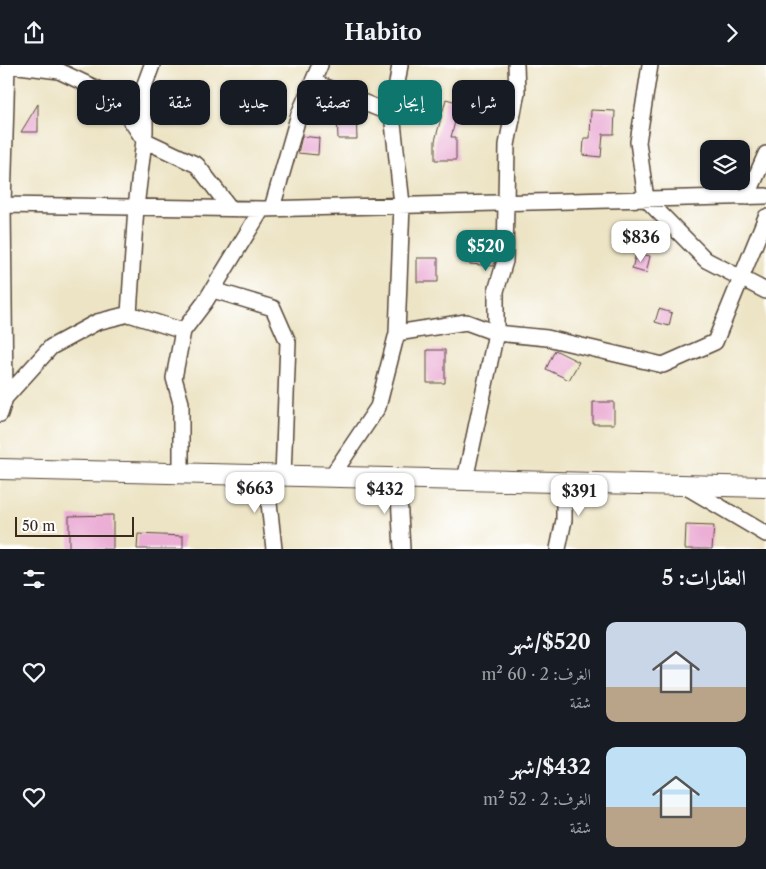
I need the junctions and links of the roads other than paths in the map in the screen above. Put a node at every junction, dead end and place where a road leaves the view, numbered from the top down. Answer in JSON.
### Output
{"nodes":[{"id":1,"x":7,"y":65,"type":"edge"},
{"id":2,"x":11,"y":65,"type":"edge"},
{"id":3,"x":152,"y":65,"type":"edge"},
{"id":4,"x":320,"y":65,"type":"edge"},
{"id":5,"x":400,"y":65,"type":"edge"},
{"id":6,"x":516,"y":65,"type":"edge"},
{"id":7,"x":650,"y":65,"type":"edge"},
{"id":8,"x":314,"y":80,"type":"edge"},
{"id":9,"x":398,"y":80,"type":"edge"},
{"id":10,"x":297,"y":121,"type":"edge"},
{"id":11,"x":393,"y":125,"type":"edge"},
{"id":12,"x":144,"y":140,"type":"junction"},
{"id":13,"x":766,"y":154,"type":"edge"},
{"id":14,"x":766,"y":196,"type":"edge"},
{"id":15,"x":747,"y":197,"type":"junction"},
{"id":16,"x":646,"y":199,"type":"junction"},
{"id":17,"x":504,"y":201,"type":"junction"},
{"id":18,"x":402,"y":204,"type":"junction"},
{"id":19,"x":2,"y":205,"type":"edge"},
{"id":20,"x":136,"y":207,"type":"junction"},
{"id":21,"x":230,"y":208,"type":"junction"},
{"id":22,"x":267,"y":209,"type":"junction"},
{"id":23,"x":766,"y":217,"type":"edge"},
{"id":24,"x":742,"y":277,"type":"junction"},
{"id":25,"x":213,"y":290,"type":"junction"},
{"id":26,"x":766,"y":291,"type":"edge"},
{"id":27,"x":129,"y":314,"type":"junction"},
{"id":28,"x":183,"y":331,"type":"junction"},
{"id":29,"x":398,"y":333,"type":"junction"},
{"id":30,"x":496,"y":333,"type":"junction"},
{"id":31,"x":5,"y":398,"type":"junction"},
{"id":32,"x":0,"y":414,"type":"edge"},
{"id":33,"x":0,"y":469,"type":"edge"},
{"id":34,"x":181,"y":473,"type":"junction"},
{"id":35,"x":275,"y":475,"type":"junction"},
{"id":36,"x":331,"y":477,"type":"junction"},
{"id":37,"x":398,"y":479,"type":"junction"},
{"id":38,"x":465,"y":480,"type":"junction"},
{"id":39,"x":564,"y":482,"type":"junction"},
{"id":40,"x":683,"y":485,"type":"junction"},
{"id":41,"x":766,"y":487,"type":"edge"},
{"id":42,"x":766,"y":534,"type":"edge"},
{"id":43,"x":274,"y":549,"type":"edge"},
{"id":44,"x":402,"y":549,"type":"edge"},
{"id":45,"x":558,"y":549,"type":"edge"}],
"edges":[{"from":1,"to":19,"type":"street"},
{"from":2,"to":12,"type":"street"},
{"from":3,"to":12,"type":"street"},
{"from":4,"to":8,"type":"street"},
{"from":5,"to":9,"type":"street"},
{"from":6,"to":17,"type":"street"},
{"from":7,"to":16,"type":"street"},
{"from":10,"to":22,"type":"street"},
{"from":11,"to":18,"type":"street"},
{"from":12,"to":20,"type":"street"},
{"from":12,"to":21,"type":"street"},
{"from":13,"to":15,"type":"street"},
{"from":14,"to":15,"type":"street"},
{"from":15,"to":16,"type":"street"},
{"from":16,"to":17,"type":"street"},
{"from":16,"to":24,"type":"street"},
{"from":17,"to":18,"type":"street"},
{"from":17,"to":30,"type":"street"},
{"from":18,"to":22,"type":"street"},
{"from":18,"to":29,"type":"street"},
{"from":19,"to":20,"type":"street"},
{"from":19,"to":31,"type":"street"},
{"from":20,"to":21,"type":"street"},
{"from":20,"to":27,"type":"street"},
{"from":21,"to":22,"type":"street"},
{"from":22,"to":25,"type":"street"},
{"from":23,"to":24,"type":"street"},
{"from":24,"to":26,"type":"street"},
{"from":24,"to":30,"type":"street"},
{"from":25,"to":28,"type":"street"},
{"from":25,"to":35,"type":"street"},
{"from":27,"to":28,"type":"street"},
{"from":27,"to":31,"type":"street"},
{"from":28,"to":34,"type":"street"},
{"from":29,"to":30,"type":"street"},
{"from":29,"to":36,"type":"street"},
{"from":30,"to":38,"type":"street"},
{"from":31,"to":32,"type":"street"},
{"from":33,"to":34,"type":"main road"},
{"from":34,"to":35,"type":"main road"},
{"from":35,"to":36,"type":"main road"},
{"from":35,"to":43,"type":"street"},
{"from":36,"to":37,"type":"main road"},
{"from":37,"to":38,"type":"main road"},
{"from":37,"to":44,"type":"street"},
{"from":38,"to":39,"type":"main road"},
{"from":39,"to":40,"type":"main road"},
{"from":39,"to":45,"type":"street"},
{"from":40,"to":41,"type":"main road"},
{"from":40,"to":42,"type":"street"}]}
